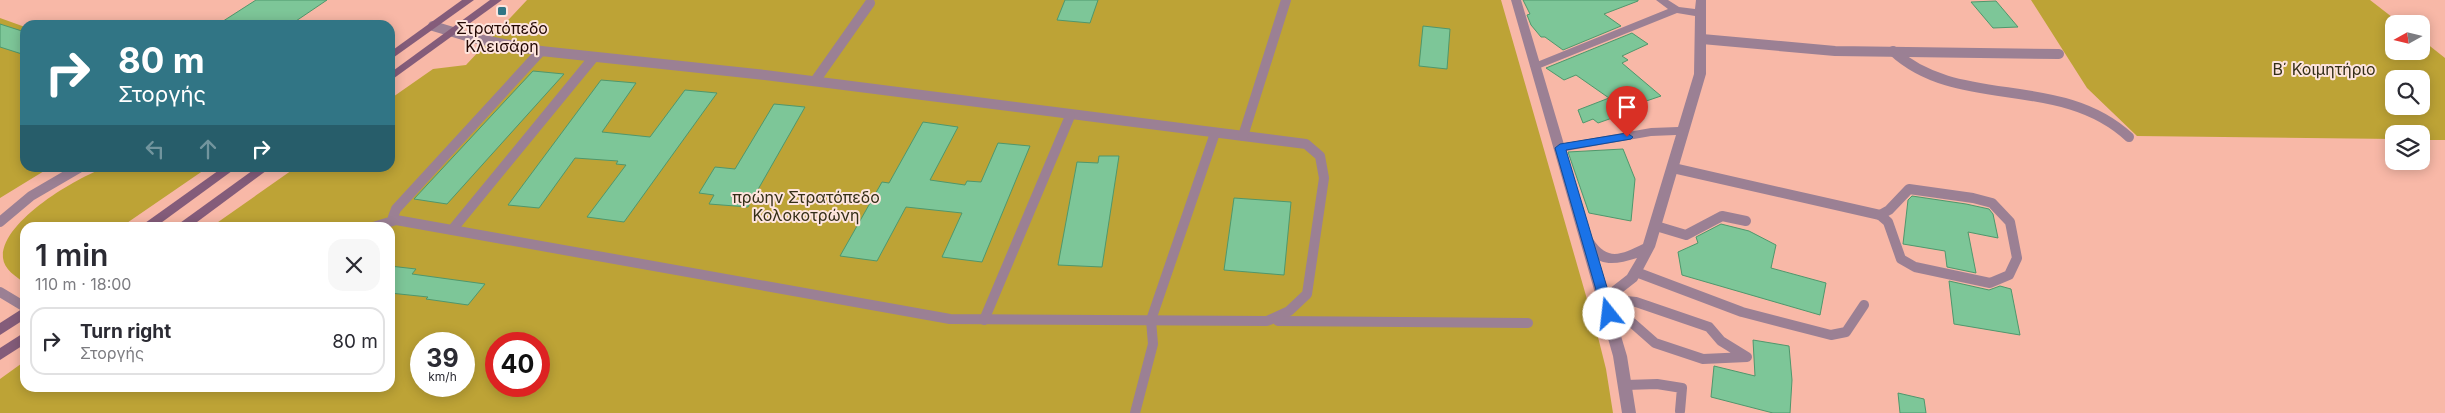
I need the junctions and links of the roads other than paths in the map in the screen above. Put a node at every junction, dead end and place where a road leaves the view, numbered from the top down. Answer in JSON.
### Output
{"nodes":[{"id":1,"x":469,"y":0,"type":"edge"},
{"id":2,"x":498,"y":0,"type":"edge"},
{"id":3,"x":1286,"y":0,"type":"edge"},
{"id":4,"x":1516,"y":0,"type":"edge"},
{"id":5,"x":1661,"y":0,"type":"edge"},
{"id":6,"x":1701,"y":0,"type":"edge"},
{"id":7,"x":870,"y":3,"type":"dead end"},
{"id":8,"x":1676,"y":10,"type":"junction"},
{"id":9,"x":1700,"y":13,"type":"junction"},
{"id":10,"x":433,"y":26,"type":"junction"},
{"id":11,"x":454,"y":33,"type":"junction"},
{"id":12,"x":1702,"y":39,"type":"junction"},
{"id":13,"x":542,"y":50,"type":"junction"},
{"id":14,"x":1893,"y":51,"type":"junction"},
{"id":15,"x":395,"y":53,"type":"edge"},
{"id":16,"x":2059,"y":54,"type":"dead end"},
{"id":17,"x":594,"y":57,"type":"junction"},
{"id":18,"x":1536,"y":66,"type":"junction"},
{"id":19,"x":395,"y":74,"type":"edge"},
{"id":20,"x":814,"y":81,"type":"junction"},
{"id":21,"x":1070,"y":116,"type":"junction"},
{"id":22,"x":1684,"y":130,"type":"junction"},
{"id":23,"x":1215,"y":133,"type":"junction"},
{"id":24,"x":1243,"y":136,"type":"junction"},
{"id":25,"x":2129,"y":137,"type":"dead end"},
{"id":26,"x":1560,"y":148,"type":"junction"},
{"id":27,"x":1672,"y":168,"type":"junction"},
{"id":28,"x":73,"y":172,"type":"edge"},
{"id":29,"x":224,"y":172,"type":"edge"},
{"id":30,"x":258,"y":172,"type":"edge"},
{"id":31,"x":1880,"y":215,"type":"junction"},
{"id":32,"x":396,"y":220,"type":"junction"},
{"id":33,"x":1746,"y":221,"type":"dead end"},
{"id":34,"x":0,"y":222,"type":"edge"},
{"id":35,"x":153,"y":222,"type":"edge"},
{"id":36,"x":188,"y":222,"type":"edge"},
{"id":37,"x":390,"y":222,"type":"edge"},
{"id":38,"x":1656,"y":226,"type":"junction"},
{"id":39,"x":452,"y":230,"type":"junction"},
{"id":40,"x":1588,"y":242,"type":"junction"},
{"id":41,"x":1649,"y":247,"type":"junction"},
{"id":42,"x":1636,"y":272,"type":"junction"},
{"id":43,"x":0,"y":292,"type":"edge"},
{"id":44,"x":1605,"y":299,"type":"junction"},
{"id":45,"x":20,"y":304,"type":"edge"},
{"id":46,"x":1864,"y":304,"type":"dead end"},
{"id":47,"x":20,"y":316,"type":"edge"},
{"id":48,"x":984,"y":320,"type":"junction"},
{"id":49,"x":1151,"y":320,"type":"junction"},
{"id":50,"x":1267,"y":321,"type":"junction"},
{"id":51,"x":1528,"y":323,"type":"dead end"},
{"id":52,"x":0,"y":330,"type":"edge"},
{"id":53,"x":20,"y":340,"type":"edge"},
{"id":54,"x":0,"y":354,"type":"edge"},
{"id":55,"x":1626,"y":386,"type":"junction"},
{"id":56,"x":1680,"y":410,"type":"dead end"},
{"id":57,"x":1135,"y":413,"type":"edge"},
{"id":58,"x":1628,"y":413,"type":"edge"}],
"edges":[{"from":1,"to":10,"type":"main road"},
{"from":2,"to":11,"type":"main road"},
{"from":3,"to":24,"type":"lane"},
{"from":4,"to":18,"type":"street"},
{"from":5,"to":8,"type":"street"},
{"from":6,"to":9,"type":"street"},
{"from":7,"to":20,"type":"lane"},
{"from":8,"to":9,"type":"street"},
{"from":8,"to":18,"type":"street"},
{"from":9,"to":12,"type":"street"},
{"from":10,"to":11,"type":"lane"},
{"from":10,"to":15,"type":"main road"},
{"from":11,"to":13,"type":"lane"},
{"from":11,"to":19,"type":"main road"},
{"from":12,"to":14,"type":"lane"},
{"from":12,"to":22,"type":"street"},
{"from":13,"to":17,"type":"lane"},
{"from":13,"to":32,"type":"lane"},
{"from":14,"to":16,"type":"lane"},
{"from":14,"to":25,"type":"lane"},
{"from":17,"to":20,"type":"lane"},
{"from":17,"to":39,"type":"lane"},
{"from":18,"to":26,"type":"street"},
{"from":20,"to":21,"type":"lane"},
{"from":21,"to":23,"type":"lane"},
{"from":21,"to":48,"type":"lane"},
{"from":22,"to":26,"type":"street"},
{"from":22,"to":27,"type":"street"},
{"from":23,"to":24,"type":"lane"},
{"from":23,"to":49,"type":"lane"},
{"from":24,"to":50,"type":"lane"},
{"from":26,"to":40,"type":"street"},
{"from":27,"to":31,"type":"lane"},
{"from":27,"to":38,"type":"street"},
{"from":28,"to":34,"type":"lane"},
{"from":29,"to":35,"type":"main road"},
{"from":30,"to":36,"type":"main road"},
{"from":31,"to":31,"type":"lane"},
{"from":32,"to":37,"type":"lane"},
{"from":32,"to":39,"type":"lane"},
{"from":33,"to":38,"type":"lane"},
{"from":38,"to":41,"type":"street"},
{"from":39,"to":48,"type":"lane"},
{"from":40,"to":41,"type":"street"},
{"from":40,"to":44,"type":"street"},
{"from":41,"to":42,"type":"street"},
{"from":42,"to":44,"type":"street"},
{"from":42,"to":46,"type":"lane"},
{"from":43,"to":45,"type":"lane"},
{"from":44,"to":44,"type":"lane"},
{"from":44,"to":55,"type":"street"},
{"from":47,"to":52,"type":"main road"},
{"from":48,"to":49,"type":"lane"},
{"from":49,"to":50,"type":"lane"},
{"from":49,"to":57,"type":"lane"},
{"from":50,"to":51,"type":"lane"},
{"from":53,"to":54,"type":"main road"},
{"from":55,"to":56,"type":"lane"},
{"from":55,"to":58,"type":"street"}]}
